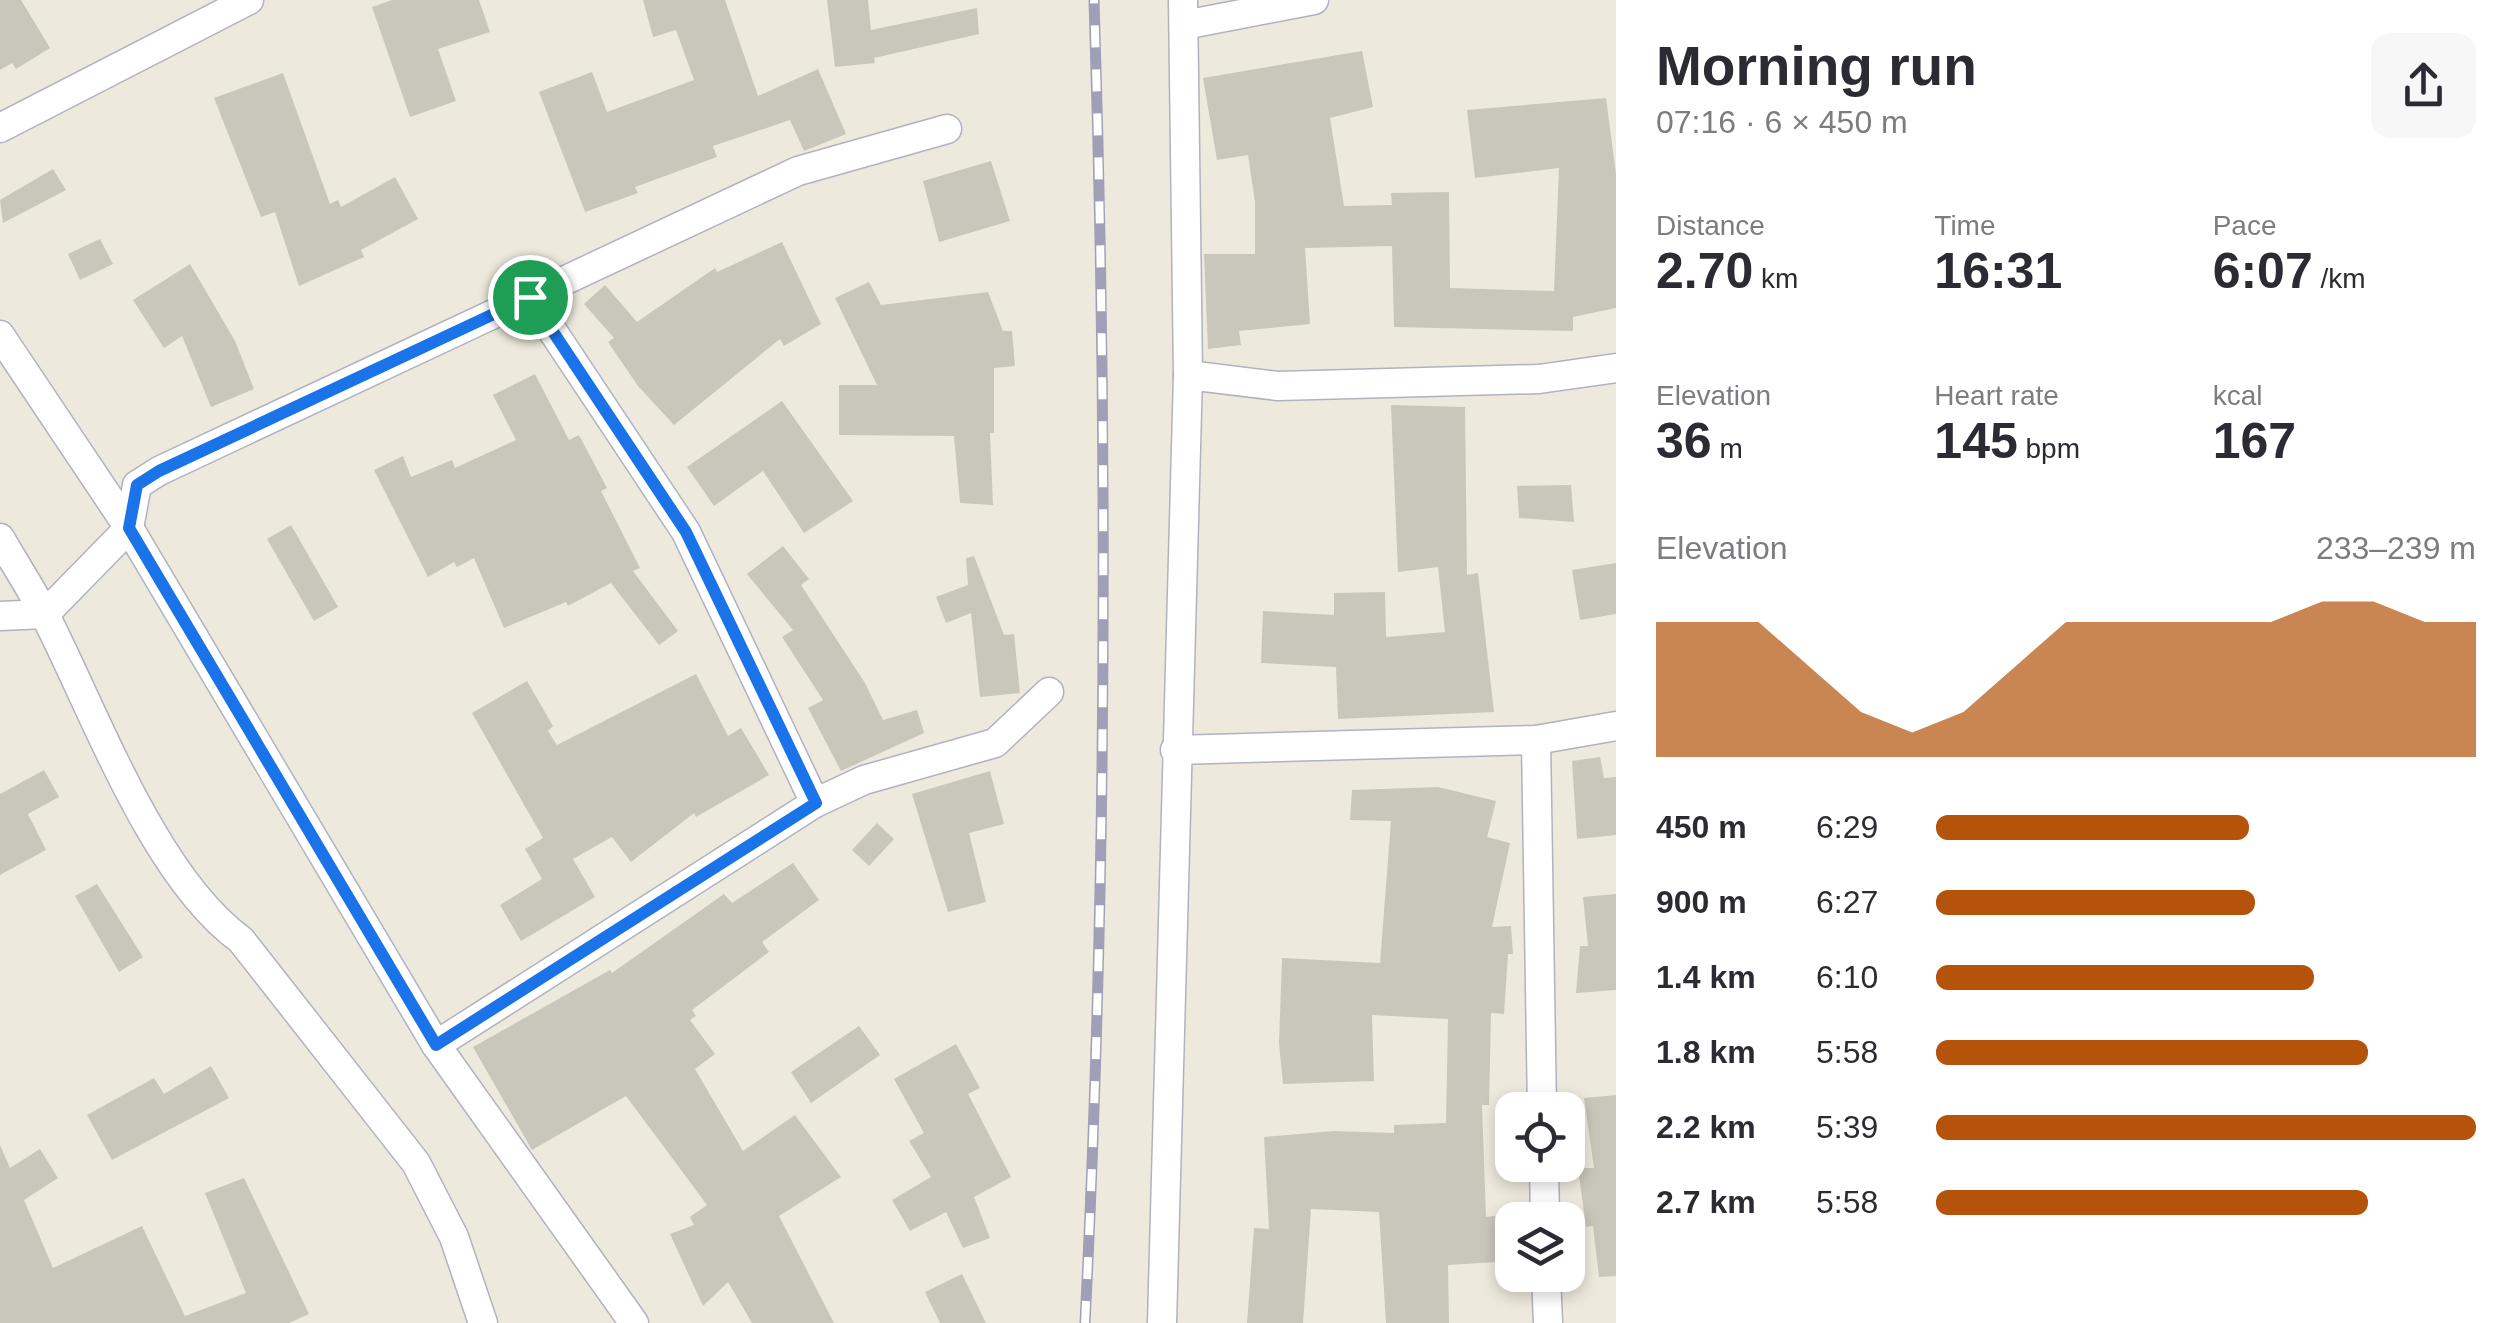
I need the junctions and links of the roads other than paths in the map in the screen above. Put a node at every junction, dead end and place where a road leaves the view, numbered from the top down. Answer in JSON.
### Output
{"nodes":[{"id":1,"x":250,"y":0,"type":"edge"},
{"id":2,"x":1314,"y":0,"type":"edge"},
{"id":3,"x":1184,"y":12,"type":"edge"},
{"id":4,"x":0,"y":128,"type":"edge"},
{"id":5,"x":946,"y":129,"type":"dead end"},
{"id":6,"x":530,"y":297,"type":"junction"},
{"id":7,"x":0,"y":334,"type":"edge"},
{"id":8,"x":1616,"y":368,"type":"edge"},
{"id":9,"x":1188,"y":375,"type":"junction"},
{"id":10,"x":129,"y":528,"type":"junction"},
{"id":11,"x":0,"y":538,"type":"edge"},
{"id":12,"x":45,"y":614,"type":"junction"},
{"id":13,"x":0,"y":616,"type":"edge"},
{"id":14,"x":1050,"y":692,"type":"dead end"},
{"id":15,"x":1616,"y":726,"type":"edge"},
{"id":16,"x":1536,"y":740,"type":"junction"},
{"id":17,"x":1175,"y":750,"type":"junction"},
{"id":18,"x":816,"y":803,"type":"junction"},
{"id":19,"x":436,"y":1045,"type":"junction"},
{"id":20,"x":1542,"y":1092,"type":"edge"},
{"id":21,"x":1547,"y":1292,"type":"edge"},
{"id":22,"x":483,"y":1323,"type":"edge"},
{"id":23,"x":634,"y":1323,"type":"edge"},
{"id":24,"x":1162,"y":1323,"type":"edge"},
{"id":25,"x":1548,"y":1323,"type":"edge"}],
"edges":[{"from":1,"to":4,"type":"street"},
{"from":2,"to":3,"type":"street"},
{"from":3,"to":9,"type":"street"},
{"from":5,"to":6,"type":"street"},
{"from":6,"to":10,"type":"street"},
{"from":6,"to":18,"type":"street"},
{"from":7,"to":10,"type":"street"},
{"from":8,"to":9,"type":"street"},
{"from":9,"to":17,"type":"street"},
{"from":10,"to":12,"type":"street"},
{"from":10,"to":19,"type":"street"},
{"from":11,"to":12,"type":"street"},
{"from":12,"to":13,"type":"street"},
{"from":12,"to":22,"type":"street"},
{"from":14,"to":18,"type":"street"},
{"from":15,"to":16,"type":"street"},
{"from":16,"to":17,"type":"street"},
{"from":16,"to":20,"type":"street"},
{"from":17,"to":24,"type":"street"},
{"from":18,"to":19,"type":"street"},
{"from":19,"to":23,"type":"street"},
{"from":21,"to":25,"type":"street"}]}
